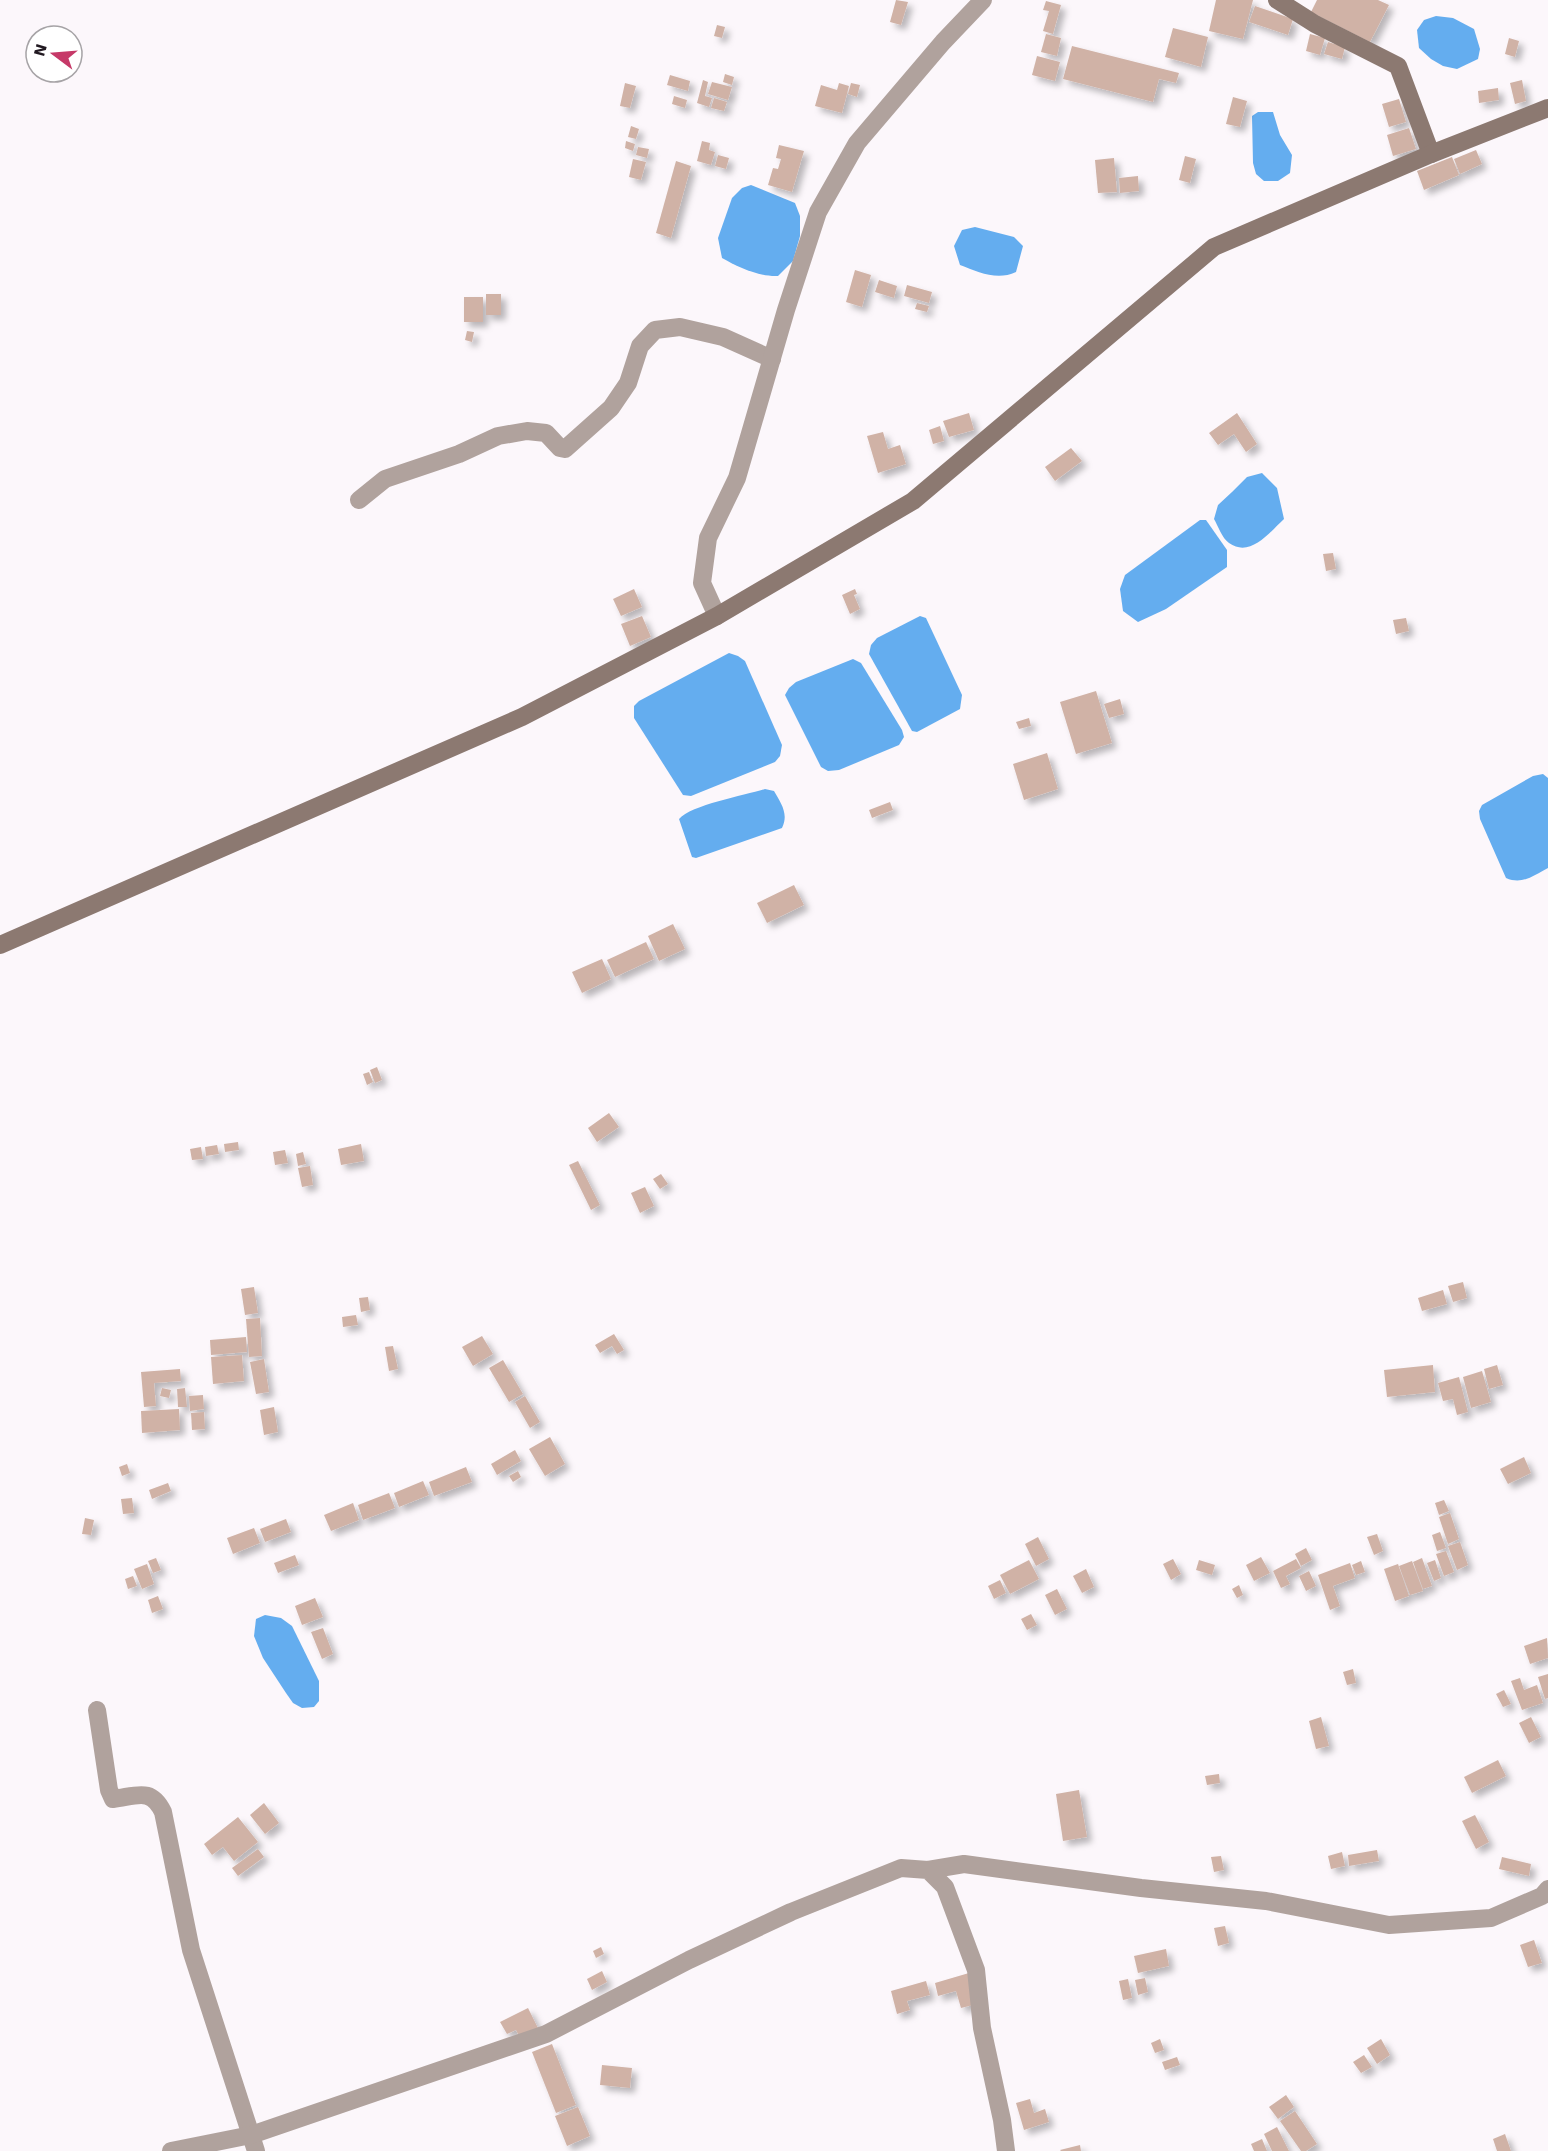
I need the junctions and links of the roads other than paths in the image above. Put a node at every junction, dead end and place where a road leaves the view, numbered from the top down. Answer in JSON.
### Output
{"nodes":[{"id":1,"x":984,"y":0,"type":"edge"},
{"id":2,"x":1277,"y":0,"type":"edge"},
{"id":3,"x":1548,"y":108,"type":"edge"},
{"id":4,"x":1431,"y":154,"type":"junction"},
{"id":5,"x":771,"y":359,"type":"junction"},
{"id":6,"x":359,"y":500,"type":"dead end"},
{"id":7,"x":717,"y":616,"type":"junction"},
{"id":8,"x":0,"y":945,"type":"edge"},
{"id":9,"x":97,"y":1710,"type":"dead end"},
{"id":10,"x":928,"y":1870,"type":"junction"},
{"id":11,"x":1548,"y":1889,"type":"edge"},
{"id":12,"x":253,"y":2143,"type":"edge"},
{"id":13,"x":171,"y":2151,"type":"edge"},
{"id":14,"x":1006,"y":2151,"type":"edge"}],
"edges":[{"from":1,"to":5,"type":"street"},
{"from":2,"to":4,"type":"street"},
{"from":3,"to":4,"type":"street"},
{"from":4,"to":7,"type":"street"},
{"from":5,"to":6,"type":"street"},
{"from":5,"to":7,"type":"street"},
{"from":7,"to":8,"type":"street"},
{"from":9,"to":12,"type":"street"},
{"from":10,"to":11,"type":"street"},
{"from":10,"to":12,"type":"street"},
{"from":10,"to":14,"type":"street"},
{"from":12,"to":13,"type":"street"}]}
